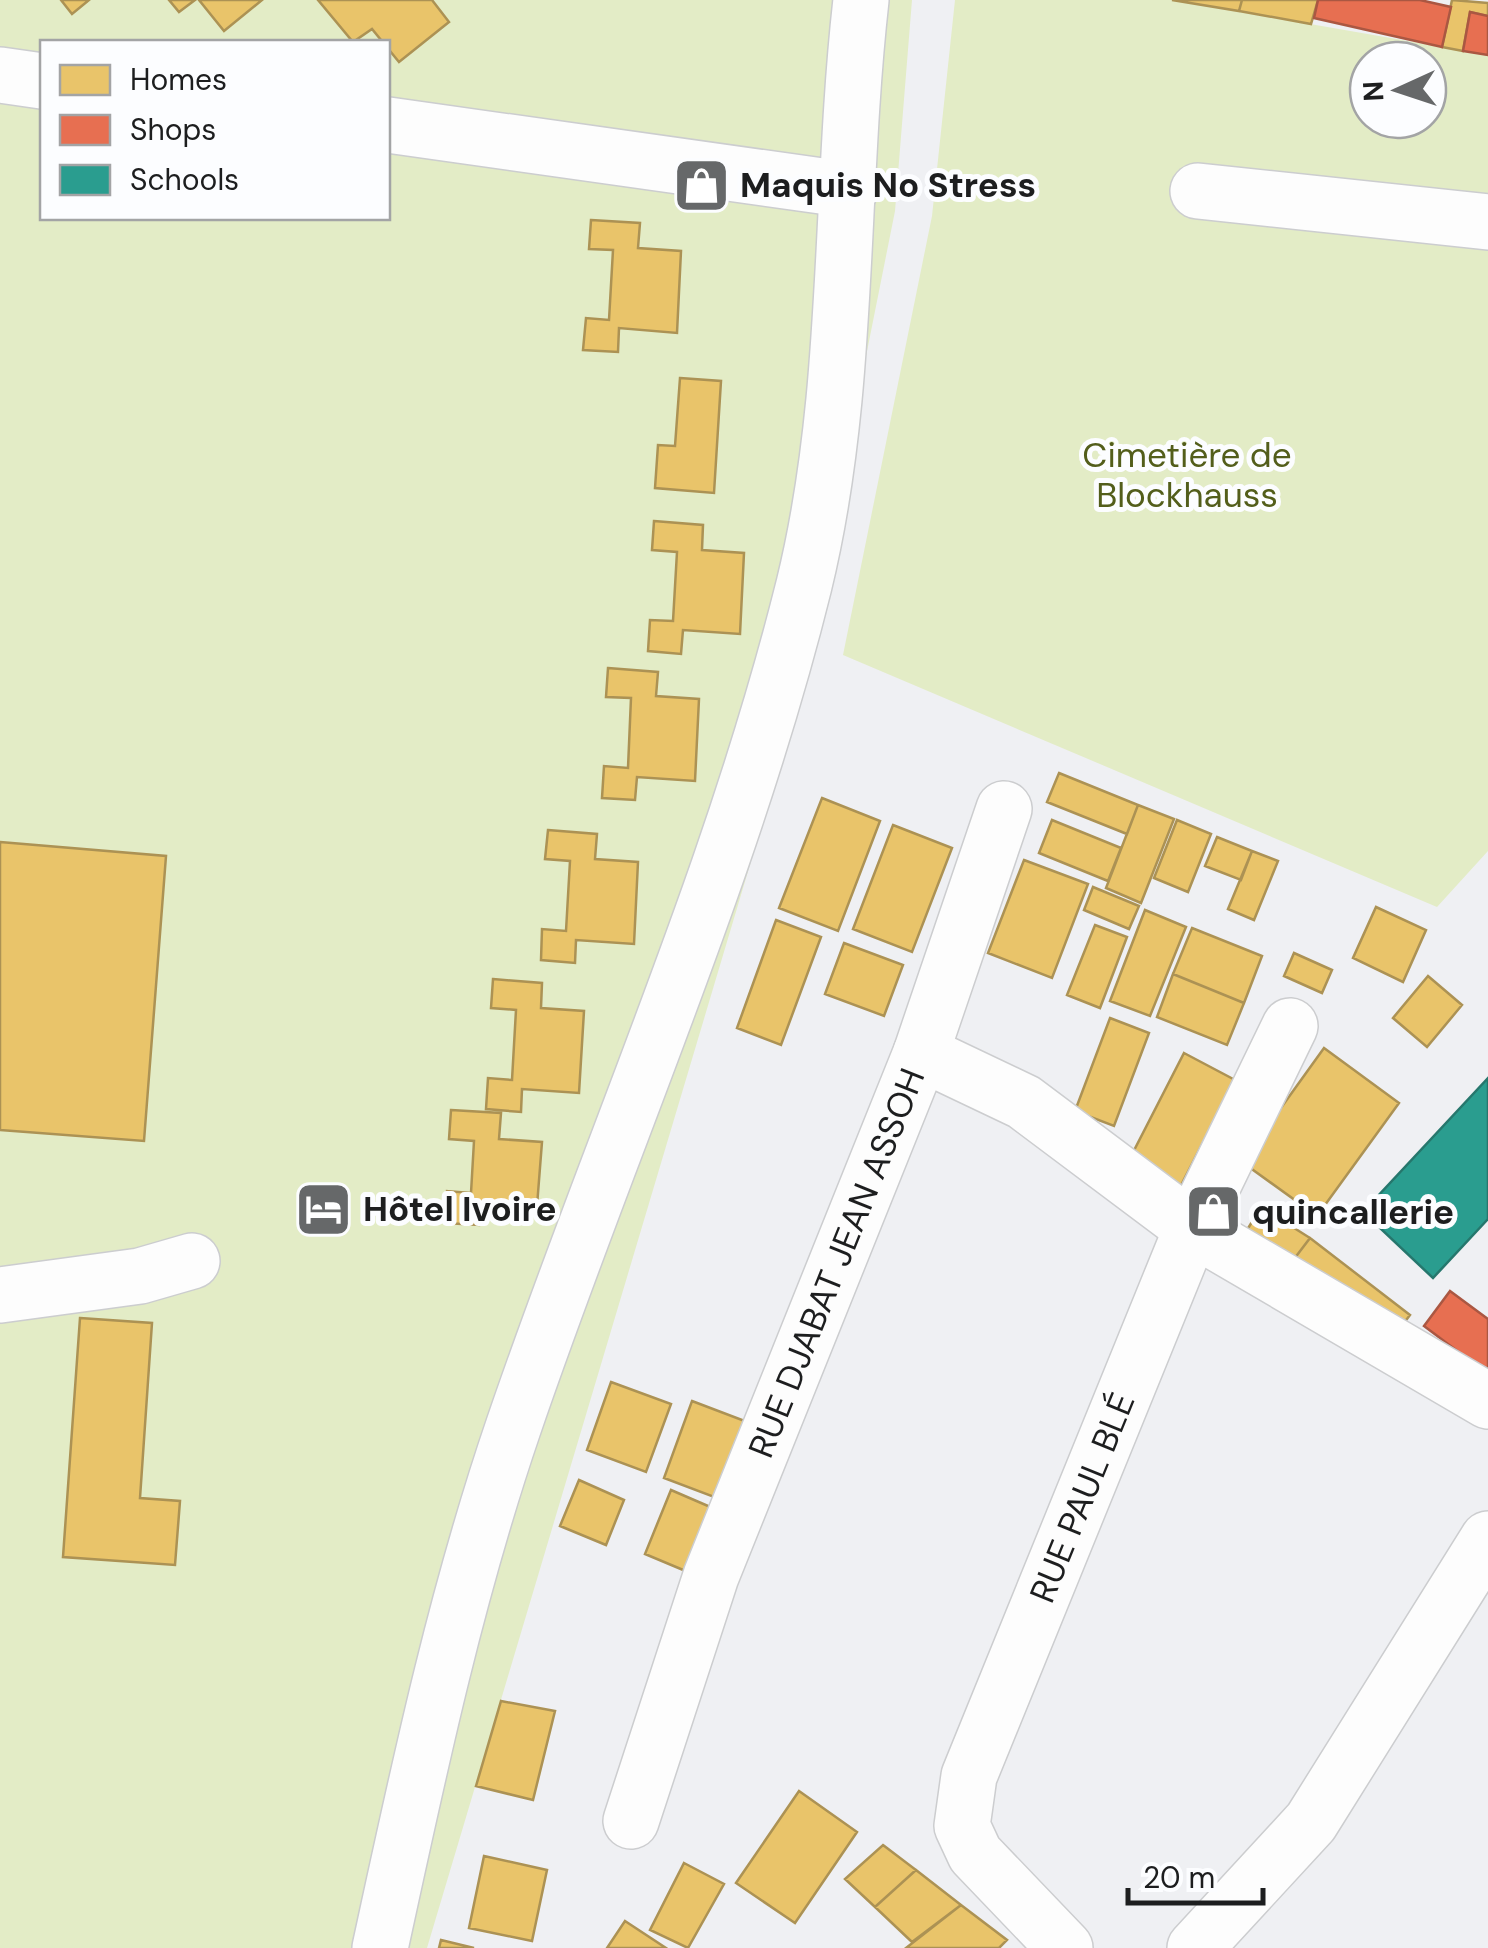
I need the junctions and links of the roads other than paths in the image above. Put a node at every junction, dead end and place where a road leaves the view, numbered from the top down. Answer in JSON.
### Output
{"nodes":[{"id":1,"x":861,"y":0,"type":"edge"},
{"id":2,"x":0,"y":75,"type":"edge"},
{"id":3,"x":40,"y":80,"type":"edge"},
{"id":4,"x":390,"y":125,"type":"edge"},
{"id":5,"x":850,"y":190,"type":"junction"},
{"id":6,"x":1198,"y":192,"type":"dead end"},
{"id":7,"x":1488,"y":222,"type":"edge"},
{"id":8,"x":1004,"y":809,"type":"dead end"},
{"id":9,"x":1290,"y":1026,"type":"dead end"},
{"id":10,"x":921,"y":1053,"type":"junction"},
{"id":11,"x":1192,"y":1228,"type":"junction"},
{"id":12,"x":192,"y":1261,"type":"dead end"},
{"id":13,"x":0,"y":1294,"type":"edge"},
{"id":14,"x":1488,"y":1401,"type":"edge"},
{"id":15,"x":1488,"y":1539,"type":"edge"},
{"id":16,"x":631,"y":1821,"type":"dead end"},
{"id":17,"x":380,"y":1948,"type":"edge"},
{"id":18,"x":1066,"y":1948,"type":"edge"},
{"id":19,"x":1194,"y":1948,"type":"edge"}],
"edges":[{"from":1,"to":5,"type":"street"},
{"from":2,"to":3,"type":"street"},
{"from":4,"to":5,"type":"street"},
{"from":5,"to":17,"type":"street"},
{"from":6,"to":7,"type":"street"},
{"from":8,"to":10,"type":"street"},
{"from":9,"to":11,"type":"street","name":"RUE PAUL BLÉ"},
{"from":10,"to":11,"type":"street","name":"RUE DJABAT JEAN ASSOH"},
{"from":10,"to":16,"type":"street","name":"RUE DJABAT JEAN ASSOH"},
{"from":11,"to":14,"type":"street","name":"RUE DJABAT JEAN ASSOH"},
{"from":11,"to":18,"type":"street","name":"RUE PAUL BLÉ"},
{"from":12,"to":13,"type":"street"},
{"from":15,"to":19,"type":"street"}]}
